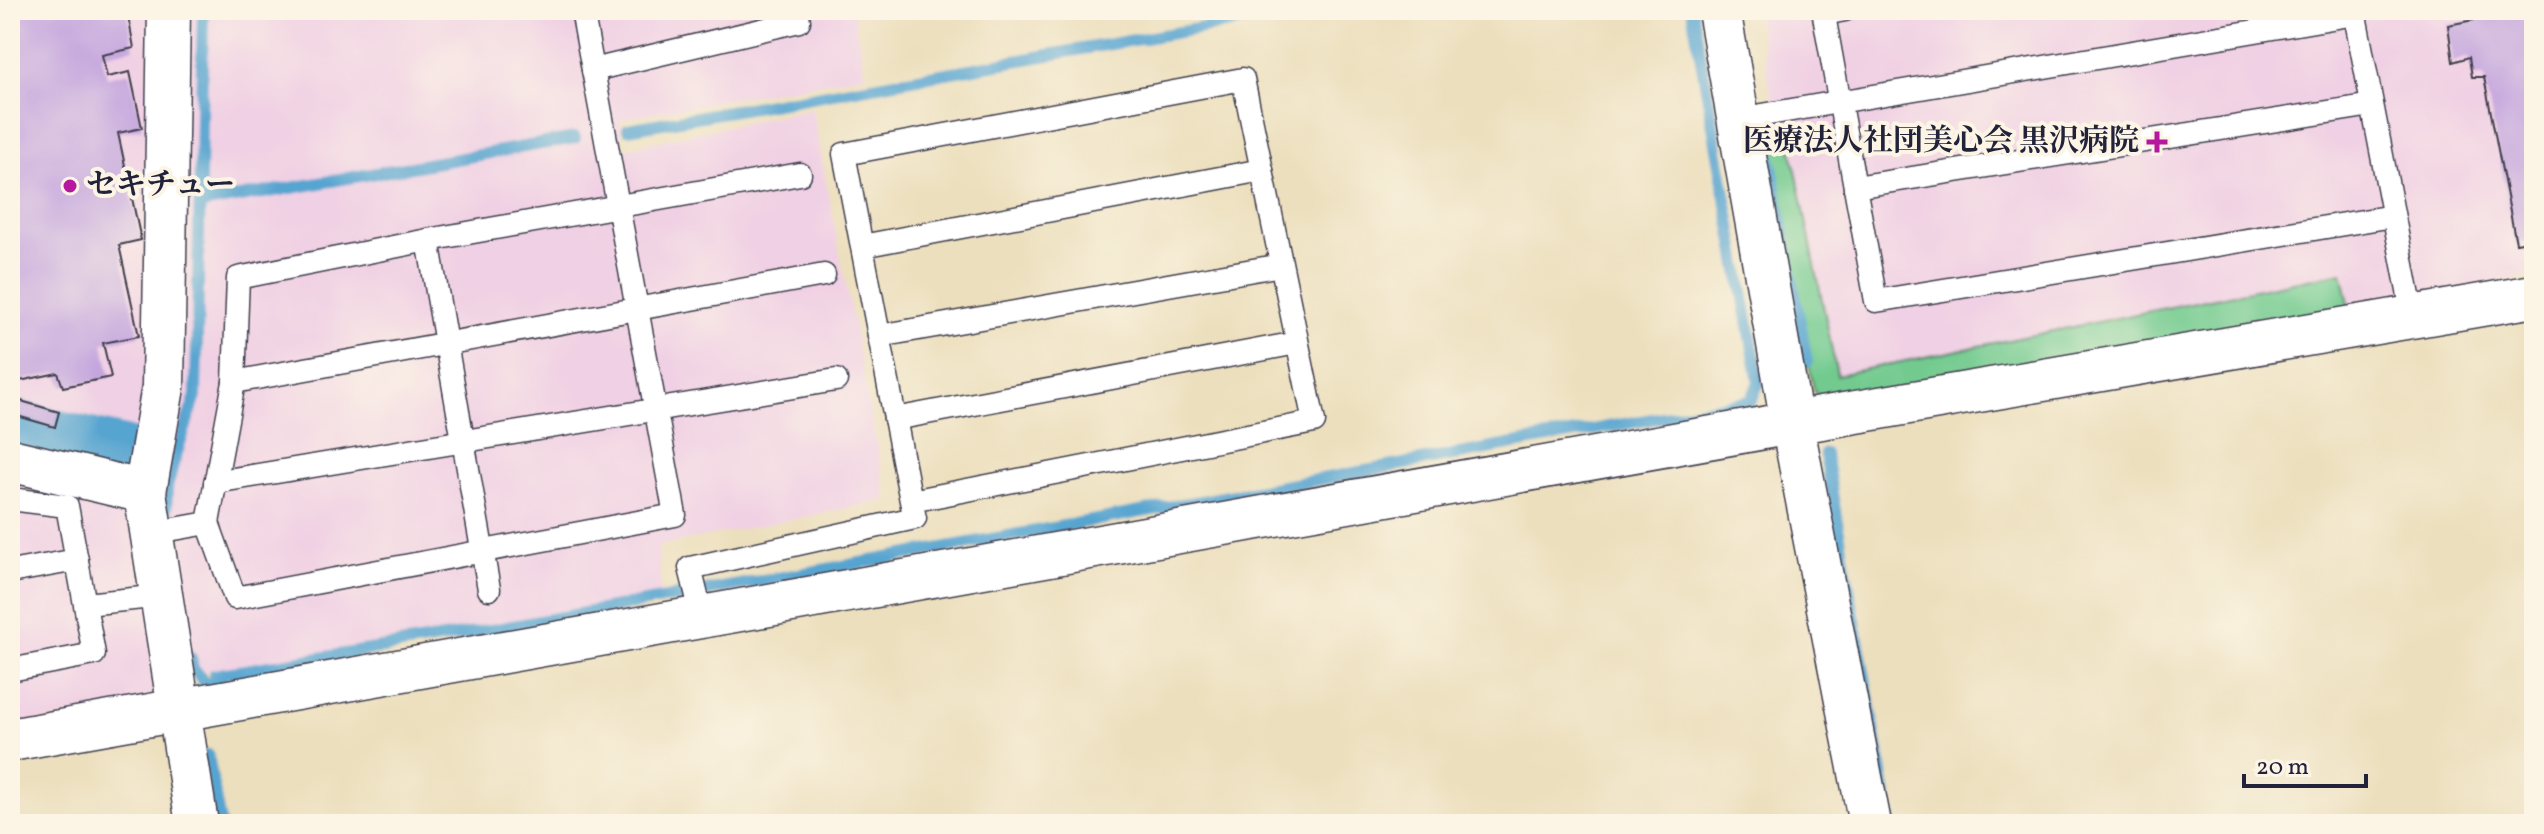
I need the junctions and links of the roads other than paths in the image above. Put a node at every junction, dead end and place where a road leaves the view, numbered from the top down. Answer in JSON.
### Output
{"nodes":[{"id":1,"x":169,"y":10,"type":"edge"},
{"id":2,"x":582,"y":10,"type":"edge"},
{"id":3,"x":797,"y":10,"type":"edge"},
{"id":4,"x":1719,"y":10,"type":"edge"},
{"id":5,"x":1830,"y":11,"type":"edge"},
{"id":6,"x":2354,"y":12,"type":"edge"},
{"id":7,"x":593,"y":70,"type":"junction"},
{"id":8,"x":1839,"y":101,"type":"junction"},
{"id":9,"x":2372,"y":105,"type":"junction"},
{"id":10,"x":1743,"y":118,"type":"junction"},
{"id":11,"x":1262,"y":170,"type":"junction"},
{"id":12,"x":800,"y":174,"type":"dead end"},
{"id":13,"x":1855,"y":187,"type":"junction"},
{"id":14,"x":617,"y":207,"type":"junction"},
{"id":15,"x":2393,"y":216,"type":"junction"},
{"id":16,"x":428,"y":240,"type":"junction"},
{"id":17,"x":862,"y":246,"type":"junction"},
{"id":18,"x":1281,"y":265,"type":"junction"},
{"id":19,"x":824,"y":275,"type":"dead end"},
{"id":20,"x":2534,"y":296,"type":"edge"},
{"id":21,"x":635,"y":309,"type":"junction"},
{"id":22,"x":2413,"y":317,"type":"junction"},
{"id":23,"x":879,"y":336,"type":"junction"},
{"id":24,"x":446,"y":343,"type":"junction"},
{"id":25,"x":1297,"y":343,"type":"junction"},
{"id":26,"x":836,"y":380,"type":"dead end"},
{"id":27,"x":234,"y":382,"type":"junction"},
{"id":28,"x":655,"y":410,"type":"junction"},
{"id":29,"x":895,"y":419,"type":"junction"},
{"id":30,"x":1792,"y":423,"type":"junction"},
{"id":31,"x":463,"y":442,"type":"junction"},
{"id":32,"x":10,"y":460,"type":"edge"},
{"id":33,"x":215,"y":482,"type":"junction"},
{"id":34,"x":145,"y":492,"type":"junction"},
{"id":35,"x":10,"y":499,"type":"edge"},
{"id":36,"x":911,"y":501,"type":"junction"},
{"id":37,"x":175,"y":529,"type":"junction"},
{"id":38,"x":482,"y":552,"type":"junction"},
{"id":39,"x":77,"y":560,"type":"junction"},
{"id":40,"x":10,"y":572,"type":"edge"},
{"id":41,"x":489,"y":589,"type":"dead end"},
{"id":42,"x":161,"y":596,"type":"junction"},
{"id":43,"x":86,"y":604,"type":"junction"},
{"id":44,"x":701,"y":613,"type":"junction"},
{"id":45,"x":10,"y":670,"type":"edge"},
{"id":46,"x":178,"y":709,"type":"junction"},
{"id":47,"x":10,"y":740,"type":"edge"},
{"id":48,"x":197,"y":824,"type":"edge"},
{"id":49,"x":1870,"y":824,"type":"edge"}],
"edges":[{"from":1,"to":34,"type":"street"},
{"from":2,"to":7,"type":"lane"},
{"from":3,"to":7,"type":"lane"},
{"from":4,"to":10,"type":"street"},
{"from":5,"to":8,"type":"lane"},
{"from":6,"to":8,"type":"lane"},
{"from":6,"to":9,"type":"lane"},
{"from":7,"to":14,"type":"lane"},
{"from":8,"to":10,"type":"lane"},
{"from":8,"to":13,"type":"lane"},
{"from":9,"to":13,"type":"lane"},
{"from":9,"to":15,"type":"lane"},
{"from":10,"to":30,"type":"street"},
{"from":11,"to":17,"type":"lane"},
{"from":11,"to":17,"type":"lane"},
{"from":11,"to":18,"type":"lane"},
{"from":12,"to":14,"type":"lane"},
{"from":13,"to":15,"type":"lane"},
{"from":14,"to":16,"type":"lane"},
{"from":14,"to":21,"type":"lane"},
{"from":15,"to":22,"type":"lane"},
{"from":16,"to":24,"type":"lane"},
{"from":16,"to":27,"type":"lane"},
{"from":17,"to":23,"type":"lane"},
{"from":18,"to":23,"type":"lane"},
{"from":18,"to":25,"type":"lane"},
{"from":19,"to":21,"type":"lane"},
{"from":20,"to":22,"type":"street"},
{"from":21,"to":24,"type":"lane"},
{"from":21,"to":28,"type":"lane"},
{"from":22,"to":30,"type":"street"},
{"from":23,"to":29,"type":"lane"},
{"from":24,"to":27,"type":"lane"},
{"from":24,"to":31,"type":"lane"},
{"from":25,"to":29,"type":"lane"},
{"from":25,"to":36,"type":"lane"},
{"from":26,"to":28,"type":"lane"},
{"from":27,"to":33,"type":"lane"},
{"from":28,"to":31,"type":"lane"},
{"from":28,"to":38,"type":"lane"},
{"from":29,"to":36,"type":"lane"},
{"from":30,"to":44,"type":"street"},
{"from":30,"to":49,"type":"street"},
{"from":31,"to":33,"type":"lane"},
{"from":31,"to":38,"type":"lane"},
{"from":32,"to":34,"type":"street"},
{"from":33,"to":37,"type":"lane"},
{"from":34,"to":37,"type":"street"},
{"from":35,"to":39,"type":"lane"},
{"from":36,"to":44,"type":"lane"},
{"from":37,"to":38,"type":"lane"},
{"from":37,"to":42,"type":"street"},
{"from":38,"to":41,"type":"lane"},
{"from":39,"to":40,"type":"lane"},
{"from":39,"to":43,"type":"lane"},
{"from":42,"to":43,"type":"lane"},
{"from":42,"to":46,"type":"street"},
{"from":43,"to":45,"type":"lane"},
{"from":44,"to":46,"type":"street"},
{"from":46,"to":47,"type":"street"},
{"from":46,"to":48,"type":"street"}]}
